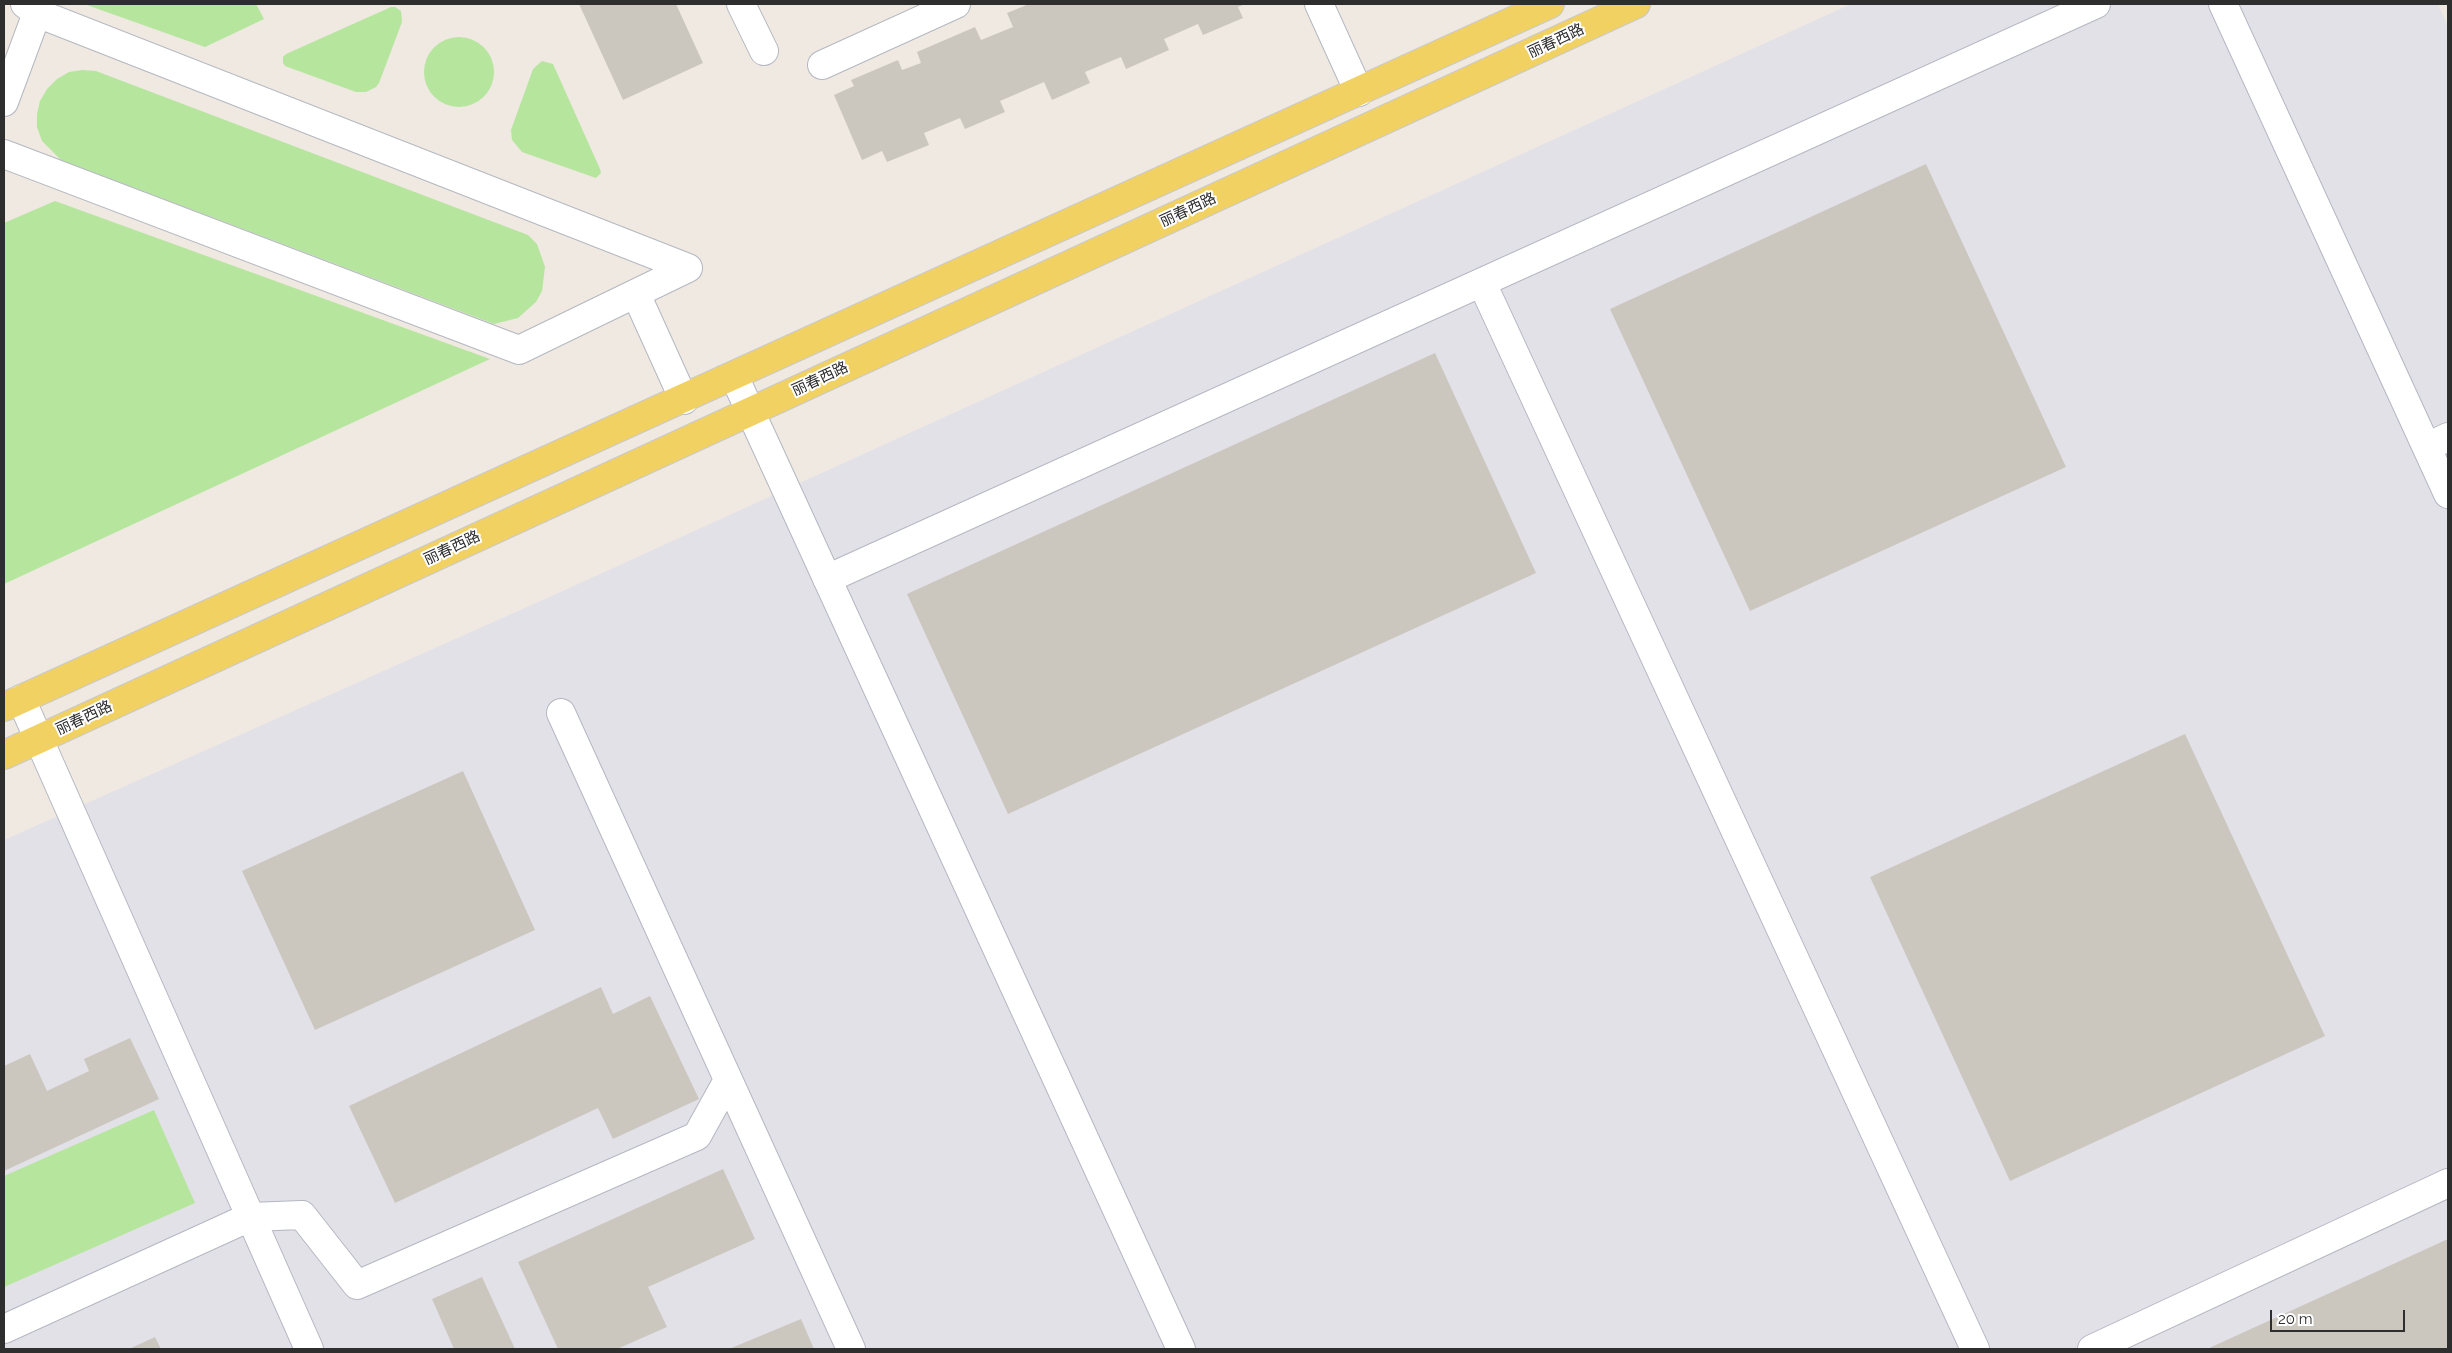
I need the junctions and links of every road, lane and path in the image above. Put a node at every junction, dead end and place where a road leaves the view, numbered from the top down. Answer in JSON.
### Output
{"nodes":[{"id":1,"x":741,"y":4,"type":"edge"},
{"id":2,"x":956,"y":4,"type":"edge"},
{"id":3,"x":1319,"y":4,"type":"edge"},
{"id":4,"x":1550,"y":4,"type":"edge"},
{"id":5,"x":1636,"y":4,"type":"edge"},
{"id":6,"x":2096,"y":4,"type":"edge"},
{"id":7,"x":2223,"y":4,"type":"edge"},
{"id":8,"x":31,"y":8,"type":"edge"},
{"id":9,"x":764,"y":51,"type":"dead end"},
{"id":10,"x":822,"y":65,"type":"dead end"},
{"id":11,"x":1359,"y":92,"type":"junction"},
{"id":12,"x":4,"y":102,"type":"edge"},
{"id":13,"x":4,"y":154,"type":"edge"},
{"id":14,"x":1482,"y":282,"type":"junction"},
{"id":15,"x":636,"y":294,"type":"junction"},
{"id":16,"x":734,"y":376,"type":"junction"},
{"id":17,"x":684,"y":400,"type":"junction"},
{"id":18,"x":750,"y":412,"type":"junction"},
{"id":19,"x":2438,"y":442,"type":"edge"},
{"id":20,"x":2448,"y":494,"type":"edge"},
{"id":21,"x":827,"y":579,"type":"junction"},
{"id":22,"x":12,"y":703,"type":"edge"},
{"id":23,"x":561,"y":713,"type":"dead end"},
{"id":24,"x":38,"y":739,"type":"junction"},
{"id":25,"x":4,"y":754,"type":"edge"},
{"id":26,"x":728,"y":1080,"type":"junction"},
{"id":27,"x":2448,"y":1183,"type":"edge"},
{"id":28,"x":250,"y":1217,"type":"junction"},
{"id":29,"x":4,"y":1329,"type":"edge"},
{"id":30,"x":309,"y":1349,"type":"edge"},
{"id":31,"x":850,"y":1349,"type":"edge"},
{"id":32,"x":1181,"y":1349,"type":"edge"},
{"id":33,"x":1975,"y":1349,"type":"edge"},
{"id":34,"x":2092,"y":1349,"type":"edge"}],
"edges":[{"from":1,"to":9,"type":"lane"},
{"from":2,"to":10,"type":"lane"},
{"from":3,"to":11,"type":"lane"},
{"from":4,"to":11,"type":"main road"},
{"from":5,"to":18,"type":"main road","name":"丽春西路"},
{"from":6,"to":14,"type":"lane"},
{"from":7,"to":19,"type":"lane"},
{"from":8,"to":12,"type":"lane"},
{"from":8,"to":15,"type":"lane"},
{"from":11,"to":16,"type":"main road"},
{"from":13,"to":15,"type":"lane"},
{"from":14,"to":21,"type":"lane"},
{"from":14,"to":33,"type":"lane"},
{"from":15,"to":17,"type":"lane"},
{"from":16,"to":17,"type":"main road"},
{"from":16,"to":18,"type":"lane"},
{"from":17,"to":22,"type":"main road"},
{"from":18,"to":21,"type":"lane"},
{"from":18,"to":24,"type":"main road","name":"丽春西路"},
{"from":19,"to":20,"type":"lane"},
{"from":21,"to":32,"type":"lane"},
{"from":22,"to":24,"type":"lane"},
{"from":23,"to":26,"type":"lane"},
{"from":24,"to":25,"type":"main road","name":"丽春西路"},
{"from":24,"to":28,"type":"lane"},
{"from":26,"to":28,"type":"lane"},
{"from":26,"to":31,"type":"lane"},
{"from":27,"to":34,"type":"lane"},
{"from":28,"to":29,"type":"lane"},
{"from":28,"to":30,"type":"lane"}]}
